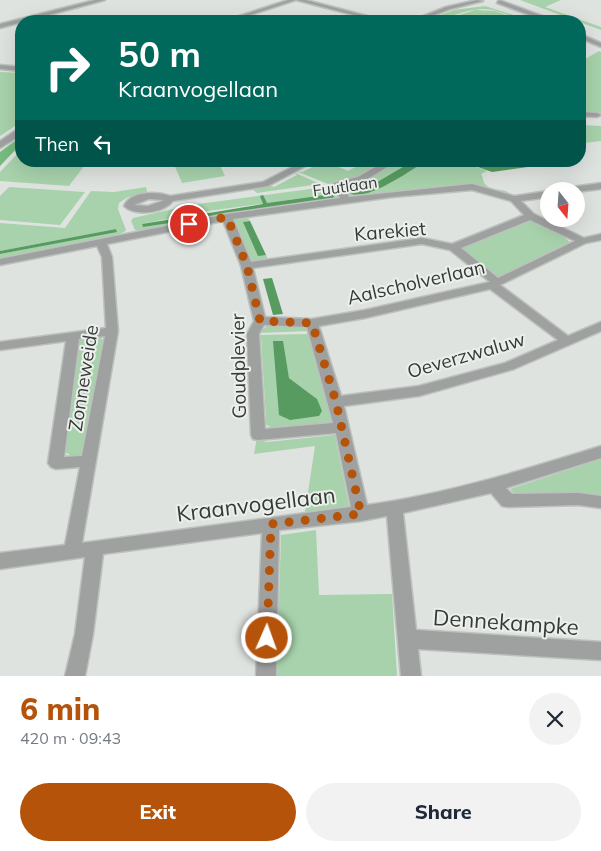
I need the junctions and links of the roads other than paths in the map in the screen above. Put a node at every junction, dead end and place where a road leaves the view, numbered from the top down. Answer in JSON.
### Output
{"nodes":[{"id":1,"x":102,"y":0,"type":"edge"},
{"id":2,"x":294,"y":0,"type":"edge"},
{"id":3,"x":300,"y":0,"type":"edge"},
{"id":4,"x":499,"y":1,"type":"edge"},
{"id":5,"x":485,"y":2,"type":"edge"},
{"id":6,"x":43,"y":15,"type":"edge"},
{"id":7,"x":246,"y":15,"type":"edge"},
{"id":8,"x":359,"y":15,"type":"edge"},
{"id":9,"x":430,"y":15,"type":"edge"},
{"id":10,"x":523,"y":15,"type":"edge"},
{"id":11,"x":535,"y":15,"type":"edge"},
{"id":12,"x":15,"y":22,"type":"edge"},
{"id":13,"x":0,"y":26,"type":"edge"},
{"id":14,"x":586,"y":34,"type":"edge"},
{"id":15,"x":586,"y":38,"type":"edge"},
{"id":16,"x":601,"y":40,"type":"edge"},
{"id":17,"x":601,"y":44,"type":"edge"},
{"id":18,"x":0,"y":67,"type":"edge"},
{"id":19,"x":15,"y":68,"type":"edge"},
{"id":20,"x":586,"y":114,"type":"edge"},
{"id":21,"x":596,"y":115,"type":"dead end"},
{"id":22,"x":15,"y":135,"type":"edge"},
{"id":23,"x":0,"y":145,"type":"edge"},
{"id":24,"x":298,"y":167,"type":"edge"},
{"id":25,"x":382,"y":167,"type":"edge"},
{"id":26,"x":601,"y":186,"type":"edge"},
{"id":27,"x":585,"y":188,"type":"edge"},
{"id":28,"x":540,"y":195,"type":"edge"},
{"id":29,"x":169,"y":199,"type":"dead end"},
{"id":30,"x":514,"y":199,"type":"junction"},
{"id":31,"x":346,"y":200,"type":"junction"},
{"id":32,"x":530,"y":216,"type":"junction"},
{"id":33,"x":227,"y":217,"type":"junction"},
{"id":34,"x":601,"y":237,"type":"edge"},
{"id":35,"x":583,"y":241,"type":"junction"},
{"id":36,"x":101,"y":243,"type":"junction"},
{"id":37,"x":453,"y":247,"type":"junction"},
{"id":38,"x":0,"y":262,"type":"edge"},
{"id":39,"x":247,"y":266,"type":"junction"},
{"id":40,"x":494,"y":283,"type":"junction"},
{"id":41,"x":260,"y":321,"type":"junction"},
{"id":42,"x":312,"y":323,"type":"junction"},
{"id":43,"x":601,"y":326,"type":"edge"},
{"id":44,"x":112,"y":331,"type":"junction"},
{"id":45,"x":73,"y":336,"type":"junction"},
{"id":46,"x":567,"y":341,"type":"junction"},
{"id":47,"x":0,"y":346,"type":"edge"},
{"id":48,"x":336,"y":402,"type":"junction"},
{"id":49,"x":342,"y":427,"type":"junction"},
{"id":50,"x":601,"y":452,"type":"edge"},
{"id":51,"x":88,"y":460,"type":"junction"},
{"id":52,"x":494,"y":486,"type":"junction"},
{"id":53,"x":601,"y":502,"type":"edge"},
{"id":54,"x":394,"y":508,"type":"junction"},
{"id":55,"x":361,"y":514,"type":"junction"},
{"id":56,"x":271,"y":524,"type":"junction"},
{"id":57,"x":95,"y":549,"type":"junction"},
{"id":58,"x":72,"y":552,"type":"junction"},
{"id":59,"x":0,"y":561,"type":"edge"},
{"id":60,"x":409,"y":639,"type":"junction"},
{"id":61,"x":601,"y":652,"type":"edge"},
{"id":62,"x":75,"y":676,"type":"edge"},
{"id":63,"x":266,"y":676,"type":"edge"},
{"id":64,"x":410,"y":676,"type":"edge"}],
"edges":[{"from":1,"to":6,"type":"street"},
{"from":2,"to":7,"type":"street"},
{"from":3,"to":8,"type":"street"},
{"from":4,"to":5,"type":"street"},
{"from":4,"to":11,"type":"street"},
{"from":5,"to":9,"type":"street"},
{"from":5,"to":10,"type":"street"},
{"from":12,"to":13,"type":"street"},
{"from":14,"to":16,"type":"street"},
{"from":15,"to":17,"type":"street"},
{"from":18,"to":19,"type":"street"},
{"from":20,"to":21,"type":"street"},
{"from":22,"to":23,"type":"street"},
{"from":24,"to":29,"type":"street"},
{"from":25,"to":31,"type":"street"},
{"from":26,"to":27,"type":"street"},
{"from":28,"to":30,"type":"street"},
{"from":30,"to":31,"type":"street","name":"Fuutlaan"},
{"from":30,"to":32,"type":"street"},
{"from":31,"to":33,"type":"street","name":"Fuutlaan"},
{"from":32,"to":35,"type":"street"},
{"from":32,"to":37,"type":"street","name":"Karekiet"},
{"from":33,"to":36,"type":"street","name":"Fuutlaan"},
{"from":33,"to":39,"type":"street","name":"Goudplevier"},
{"from":34,"to":35,"type":"street","name":"Aalscholverlaan"},
{"from":35,"to":40,"type":"street","name":"Aalscholverlaan"},
{"from":36,"to":38,"type":"street","name":"Fuutlaan"},
{"from":36,"to":44,"type":"street","name":"Zonneweide"},
{"from":37,"to":39,"type":"street","name":"Karekiet"},
{"from":37,"to":40,"type":"street"},
{"from":39,"to":41,"type":"street","name":"Goudplevier"},
{"from":40,"to":42,"type":"street","name":"Aalscholverlaan"},
{"from":40,"to":46,"type":"street"},
{"from":41,"to":42,"type":"street","name":"Aalscholverlaan"},
{"from":41,"to":49,"type":"street","name":"Goudplevier"},
{"from":42,"to":48,"type":"street"},
{"from":43,"to":46,"type":"street","name":"Oeverzwaluw"},
{"from":44,"to":45,"type":"street"},
{"from":44,"to":51,"type":"street","name":"Zonneweide"},
{"from":45,"to":47,"type":"street"},
{"from":45,"to":51,"type":"street","name":"Zonneweide"},
{"from":46,"to":48,"type":"street","name":"Oeverzwaluw"},
{"from":48,"to":49,"type":"street"},
{"from":49,"to":55,"type":"street"},
{"from":50,"to":52,"type":"street","name":"Kraanvogellaan"},
{"from":51,"to":58,"type":"street","name":"Zonneweide"},
{"from":52,"to":53,"type":"street"},
{"from":52,"to":54,"type":"street","name":"Kraanvogellaan"},
{"from":54,"to":55,"type":"street","name":"Kraanvogellaan"},
{"from":54,"to":60,"type":"street"},
{"from":55,"to":56,"type":"street","name":"Kraanvogellaan"},
{"from":56,"to":57,"type":"street","name":"Kraanvogellaan"},
{"from":56,"to":63,"type":"street"},
{"from":57,"to":58,"type":"street","name":"Kraanvogellaan"},
{"from":57,"to":62,"type":"street"},
{"from":58,"to":59,"type":"street","name":"Kraanvogellaan"},
{"from":60,"to":61,"type":"street","name":"Dennekampke"},
{"from":60,"to":64,"type":"street"}]}
